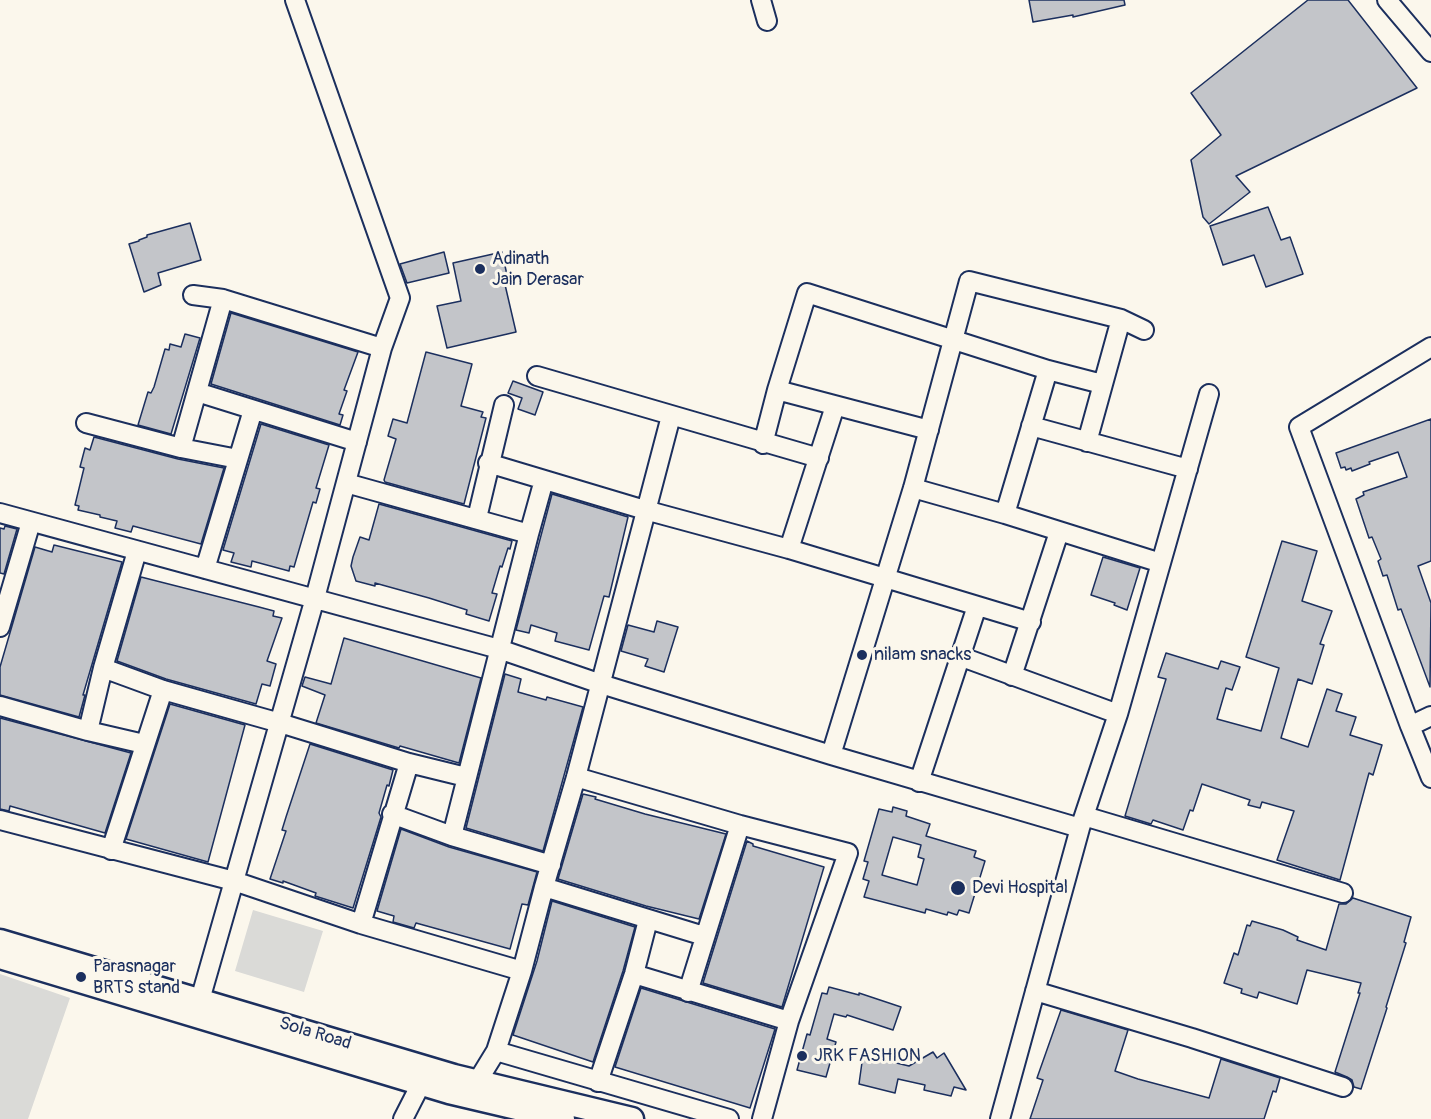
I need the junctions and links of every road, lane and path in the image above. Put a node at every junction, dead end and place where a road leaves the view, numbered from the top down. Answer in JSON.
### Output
{"nodes":[{"id":1,"x":295,"y":0,"type":"edge"},
{"id":2,"x":761,"y":0,"type":"edge"},
{"id":3,"x":1387,"y":0,"type":"edge"},
{"id":4,"x":767,"y":21,"type":"dead end"},
{"id":5,"x":1431,"y":52,"type":"edge"},
{"id":6,"x":194,"y":296,"type":"dead end"},
{"id":7,"x":223,"y":299,"type":"junction"},
{"id":8,"x":1121,"y":319,"type":"junction"},
{"id":9,"x":1144,"y":330,"type":"dead end"},
{"id":10,"x":954,"y":339,"type":"junction"},
{"id":11,"x":1431,"y":347,"type":"edge"},
{"id":12,"x":382,"y":348,"type":"junction"},
{"id":13,"x":1048,"y":370,"type":"junction"},
{"id":14,"x":537,"y":376,"type":"dead end"},
{"id":15,"x":1102,"y":384,"type":"junction"},
{"id":16,"x":777,"y":390,"type":"junction"},
{"id":17,"x":197,"y":392,"type":"junction"},
{"id":18,"x":1209,"y":394,"type":"dead end"},
{"id":19,"x":504,"y":405,"type":"dead end"},
{"id":20,"x":835,"y":406,"type":"junction"},
{"id":21,"x":253,"y":410,"type":"junction"},
{"id":22,"x":671,"y":416,"type":"junction"},
{"id":23,"x":86,"y":423,"type":"dead end"},
{"id":24,"x":1031,"y":426,"type":"junction"},
{"id":25,"x":929,"y":430,"type":"junction"},
{"id":26,"x":357,"y":442,"type":"junction"},
{"id":27,"x":1087,"y":442,"type":"junction"},
{"id":28,"x":764,"y":444,"type":"junction"},
{"id":29,"x":182,"y":447,"type":"junction"},
{"id":30,"x":819,"y":458,"type":"junction"},
{"id":31,"x":238,"y":459,"type":"junction"},
{"id":32,"x":489,"y":463,"type":"junction"},
{"id":33,"x":1188,"y":470,"type":"junction"},
{"id":34,"x":544,"y":480,"type":"junction"},
{"id":35,"x":346,"y":483,"type":"junction"},
{"id":36,"x":913,"y":488,"type":"junction"},
{"id":37,"x":645,"y":510,"type":"junction"},
{"id":38,"x":0,"y":513,"type":"edge"},
{"id":39,"x":1005,"y":514,"type":"junction"},
{"id":40,"x":477,"y":518,"type":"junction"},
{"id":41,"x":31,"y":522,"type":"junction"},
{"id":42,"x":1059,"y":532,"type":"junction"},
{"id":43,"x":529,"y":534,"type":"junction"},
{"id":44,"x":789,"y":549,"type":"junction"},
{"id":45,"x":136,"y":551,"type":"junction"},
{"id":46,"x":1161,"y":563,"type":"junction"},
{"id":47,"x":205,"y":569,"type":"junction"},
{"id":48,"x":884,"y":579,"type":"junction"},
{"id":49,"x":315,"y":598,"type":"junction"},
{"id":50,"x":978,"y":606,"type":"junction"},
{"id":51,"x":1031,"y":622,"type":"junction"},
{"id":52,"x":0,"y":627,"type":"edge"},
{"id":53,"x":499,"y":649,"type":"junction"},
{"id":54,"x":962,"y":657,"type":"junction"},
{"id":55,"x":103,"y":668,"type":"junction"},
{"id":56,"x":1012,"y":676,"type":"junction"},
{"id":57,"x":601,"y":684,"type":"junction"},
{"id":58,"x":163,"y":690,"type":"junction"},
{"id":59,"x":0,"y":706,"type":"edge"},
{"id":60,"x":1118,"y":714,"type":"junction"},
{"id":61,"x":1431,"y":716,"type":"edge"},
{"id":62,"x":280,"y":723,"type":"junction"},
{"id":63,"x":1410,"y":726,"type":"junction"},
{"id":64,"x":88,"y":731,"type":"junction"},
{"id":65,"x":144,"y":744,"type":"junction"},
{"id":66,"x":831,"y":755,"type":"junction"},
{"id":67,"x":409,"y":763,"type":"junction"},
{"id":68,"x":465,"y":777,"type":"junction"},
{"id":69,"x":576,"y":777,"type":"junction"},
{"id":70,"x":1431,"y":778,"type":"edge"},
{"id":71,"x":919,"y":782,"type":"junction"},
{"id":72,"x":392,"y":814,"type":"junction"},
{"id":73,"x":0,"y":820,"type":"edge"},
{"id":74,"x":1082,"y":822,"type":"junction"},
{"id":75,"x":740,"y":825,"type":"junction"},
{"id":76,"x":452,"y":836,"type":"junction"},
{"id":77,"x":111,"y":850,"type":"junction"},
{"id":78,"x":551,"y":866,"type":"junction"},
{"id":79,"x":234,"y":881,"type":"junction"},
{"id":80,"x":544,"y":887,"type":"junction"},
{"id":81,"x":1343,"y":893,"type":"dead end"},
{"id":82,"x":648,"y":920,"type":"junction"},
{"id":83,"x":361,"y":924,"type":"junction"},
{"id":84,"x":704,"y":936,"type":"junction"},
{"id":85,"x":0,"y":941,"type":"edge"},
{"id":86,"x":0,"y":957,"type":"edge"},
{"id":87,"x":522,"y":971,"type":"junction"},
{"id":88,"x":634,"y":974,"type":"junction"},
{"id":89,"x":1035,"y":991,"type":"junction"},
{"id":90,"x":688,"y":992,"type":"junction"},
{"id":91,"x":200,"y":999,"type":"junction"},
{"id":92,"x":789,"y":1021,"type":"junction"},
{"id":93,"x":496,"y":1051,"type":"junction"},
{"id":94,"x":425,"y":1076,"type":"junction"},
{"id":95,"x":477,"y":1082,"type":"junction"},
{"id":96,"x":598,"y":1082,"type":"junction"},
{"id":97,"x":1343,"y":1087,"type":"dead end"},
{"id":98,"x":403,"y":1119,"type":"edge"},
{"id":99,"x":560,"y":1119,"type":"edge"},
{"id":100,"x":632,"y":1119,"type":"edge"},
{"id":101,"x":729,"y":1119,"type":"edge"},
{"id":102,"x":762,"y":1119,"type":"edge"},
{"id":103,"x":1000,"y":1119,"type":"edge"}],
"edges":[{"from":1,"to":12,"type":"street"},
{"from":2,"to":4,"type":"street"},
{"from":3,"to":5,"type":"street"},
{"from":6,"to":7,"type":"street"},
{"from":7,"to":12,"type":"street"},
{"from":7,"to":17,"type":"street"},
{"from":8,"to":9,"type":"street"},
{"from":8,"to":10,"type":"street"},
{"from":8,"to":15,"type":"street"},
{"from":10,"to":13,"type":"street"},
{"from":10,"to":16,"type":"street"},
{"from":10,"to":25,"type":"street"},
{"from":11,"to":63,"type":"street"},
{"from":12,"to":26,"type":"street"},
{"from":13,"to":15,"type":"street"},
{"from":13,"to":24,"type":"street"},
{"from":14,"to":22,"type":"street"},
{"from":15,"to":27,"type":"street"},
{"from":16,"to":20,"type":"street"},
{"from":16,"to":28,"type":"street"},
{"from":17,"to":21,"type":"street"},
{"from":17,"to":29,"type":"street"},
{"from":18,"to":33,"type":"street"},
{"from":19,"to":32,"type":"street"},
{"from":20,"to":25,"type":"street"},
{"from":20,"to":30,"type":"street"},
{"from":21,"to":26,"type":"street"},
{"from":21,"to":31,"type":"street"},
{"from":22,"to":28,"type":"street"},
{"from":22,"to":37,"type":"street"},
{"from":23,"to":29,"type":"street"},
{"from":24,"to":27,"type":"street"},
{"from":24,"to":39,"type":"street"},
{"from":25,"to":36,"type":"street"},
{"from":26,"to":35,"type":"street"},
{"from":27,"to":33,"type":"street"},
{"from":28,"to":30,"type":"street"},
{"from":29,"to":31,"type":"street"},
{"from":30,"to":44,"type":"street"},
{"from":31,"to":47,"type":"street"},
{"from":32,"to":34,"type":"street"},
{"from":32,"to":40,"type":"street"},
{"from":33,"to":46,"type":"street"},
{"from":34,"to":37,"type":"street"},
{"from":34,"to":43,"type":"street"},
{"from":35,"to":40,"type":"street"},
{"from":35,"to":49,"type":"street"},
{"from":36,"to":39,"type":"street"},
{"from":36,"to":48,"type":"street"},
{"from":37,"to":44,"type":"street"},
{"from":37,"to":57,"type":"street"},
{"from":38,"to":41,"type":"street"},
{"from":39,"to":42,"type":"street"},
{"from":40,"to":43,"type":"street"},
{"from":41,"to":45,"type":"street"},
{"from":41,"to":52,"type":"street"},
{"from":42,"to":46,"type":"street"},
{"from":42,"to":51,"type":"street"},
{"from":43,"to":53,"type":"street"},
{"from":44,"to":48,"type":"street"},
{"from":45,"to":47,"type":"street"},
{"from":45,"to":55,"type":"street"},
{"from":46,"to":60,"type":"street"},
{"from":47,"to":49,"type":"street"},
{"from":48,"to":50,"type":"street"},
{"from":48,"to":66,"type":"street"},
{"from":49,"to":53,"type":"street"},
{"from":49,"to":62,"type":"street"},
{"from":50,"to":51,"type":"street"},
{"from":50,"to":54,"type":"street"},
{"from":51,"to":56,"type":"street"},
{"from":53,"to":57,"type":"street"},
{"from":53,"to":68,"type":"street"},
{"from":54,"to":56,"type":"street"},
{"from":54,"to":71,"type":"street"},
{"from":55,"to":58,"type":"street"},
{"from":55,"to":64,"type":"street"},
{"from":56,"to":60,"type":"street"},
{"from":57,"to":66,"type":"street"},
{"from":57,"to":69,"type":"street"},
{"from":58,"to":62,"type":"street"},
{"from":58,"to":65,"type":"street"},
{"from":59,"to":64,"type":"street"},
{"from":60,"to":74,"type":"street"},
{"from":61,"to":63,"type":"street"},
{"from":62,"to":67,"type":"street"},
{"from":62,"to":79,"type":"street"},
{"from":63,"to":70,"type":"street"},
{"from":64,"to":65,"type":"street"},
{"from":65,"to":77,"type":"street"},
{"from":66,"to":71,"type":"street"},
{"from":67,"to":68,"type":"street"},
{"from":67,"to":72,"type":"street"},
{"from":68,"to":76,"type":"street"},
{"from":69,"to":75,"type":"street"},
{"from":69,"to":78,"type":"street"},
{"from":71,"to":74,"type":"street"},
{"from":72,"to":76,"type":"street"},
{"from":72,"to":83,"type":"street"},
{"from":73,"to":77,"type":"street"},
{"from":74,"to":81,"type":"street"},
{"from":74,"to":89,"type":"street"},
{"from":75,"to":84,"type":"street"},
{"from":75,"to":92,"type":"street"},
{"from":76,"to":78,"type":"street"},
{"from":77,"to":79,"type":"street"},
{"from":78,"to":80,"type":"street"},
{"from":79,"to":83,"type":"street"},
{"from":79,"to":91,"type":"street"},
{"from":80,"to":82,"type":"street"},
{"from":80,"to":87,"type":"street"},
{"from":82,"to":84,"type":"street"},
{"from":82,"to":88,"type":"street"},
{"from":83,"to":87,"type":"street"},
{"from":84,"to":90,"type":"street"},
{"from":85,"to":91,"type":"main road","name":"Sola Road"},
{"from":86,"to":94,"type":"main road","name":"Sola Road"},
{"from":87,"to":93,"type":"street"},
{"from":88,"to":90,"type":"street"},
{"from":88,"to":96,"type":"street"},
{"from":89,"to":97,"type":"street"},
{"from":89,"to":103,"type":"street"},
{"from":90,"to":92,"type":"street"},
{"from":91,"to":94,"type":"main road","name":"Sola Road"},
{"from":92,"to":102,"type":"street"},
{"from":93,"to":95,"type":"street"},
{"from":93,"to":96,"type":"street"},
{"from":94,"to":95,"type":"main road","name":"Sola Road"},
{"from":94,"to":98,"type":"street"},
{"from":94,"to":99,"type":"main road","name":"Sola Road"},
{"from":95,"to":100,"type":"main road","name":"Sola Road"},
{"from":96,"to":101,"type":"street"}]}
